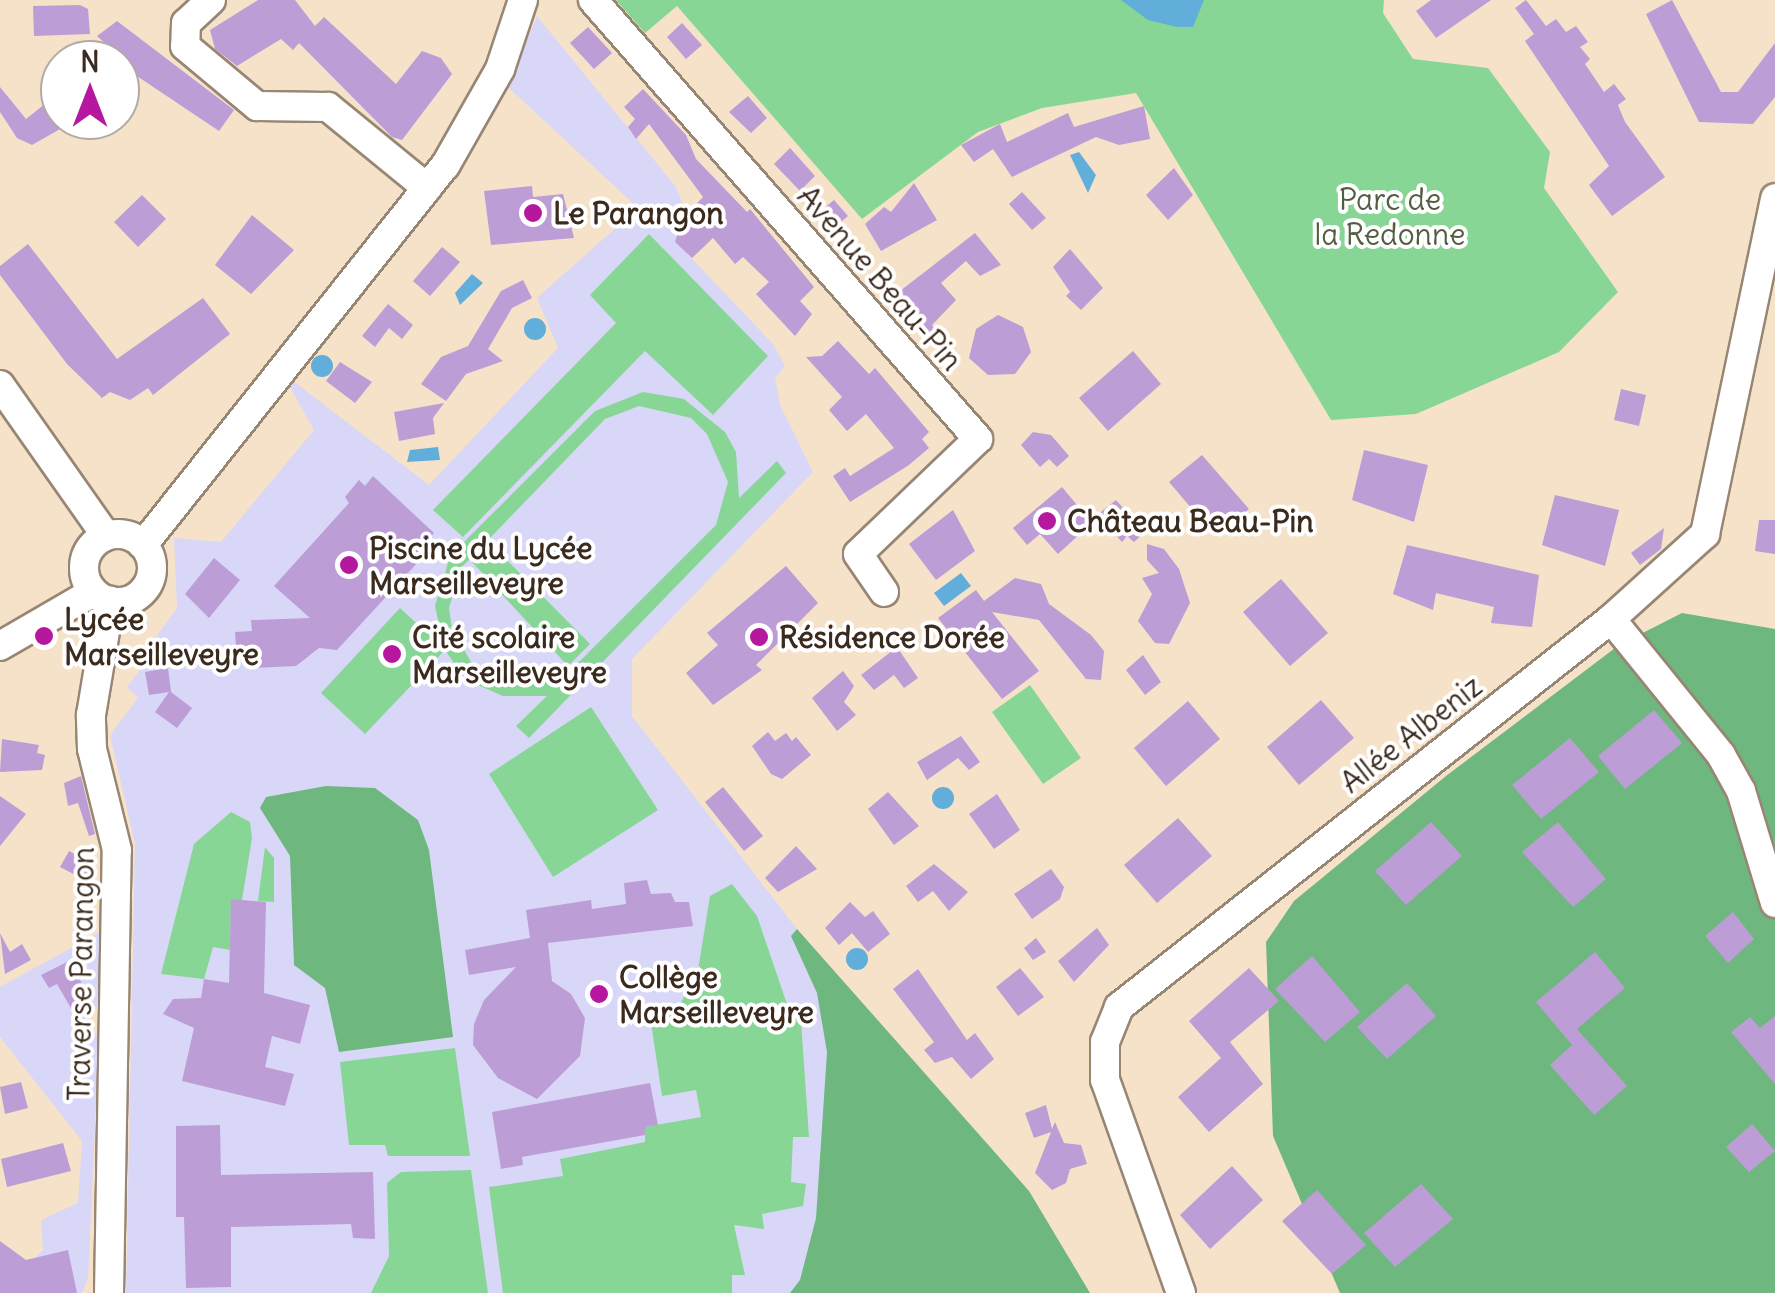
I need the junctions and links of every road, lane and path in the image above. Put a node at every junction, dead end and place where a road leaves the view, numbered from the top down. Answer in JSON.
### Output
{"nodes":[{"id":1,"x":211,"y":0,"type":"edge"},
{"id":2,"x":522,"y":0,"type":"edge"},
{"id":3,"x":594,"y":0,"type":"edge"},
{"id":4,"x":428,"y":188,"type":"junction"},
{"id":5,"x":1775,"y":198,"type":"edge"},
{"id":6,"x":0,"y":385,"type":"edge"},
{"id":7,"x":106,"y":536,"type":"junction"},
{"id":8,"x":142,"y":544,"type":"junction"},
{"id":9,"x":96,"y":590,"type":"junction"},
{"id":10,"x":884,"y":592,"type":"dead end"},
{"id":11,"x":1612,"y":619,"type":"junction"},
{"id":12,"x":1,"y":641,"type":"edge"},
{"id":13,"x":1775,"y":903,"type":"edge"},
{"id":14,"x":109,"y":1293,"type":"edge"},
{"id":15,"x":1181,"y":1293,"type":"edge"}],
"edges":[{"from":1,"to":4,"type":"street"},
{"from":2,"to":4,"type":"street"},
{"from":3,"to":10,"type":"street","name":"Avenue Beau-Pin"},
{"from":4,"to":8,"type":"street"},
{"from":5,"to":11,"type":"street","name":"Allée Albeniz"},
{"from":6,"to":7,"type":"street"},
{"from":7,"to":8,"type":"street"},
{"from":7,"to":9,"type":"street"},
{"from":8,"to":9,"type":"street"},
{"from":9,"to":12,"type":"street"},
{"from":9,"to":14,"type":"street","name":"Traverse Parangon"},
{"from":11,"to":13,"type":"street"},
{"from":11,"to":15,"type":"street","name":"Allée Albeniz"}]}
